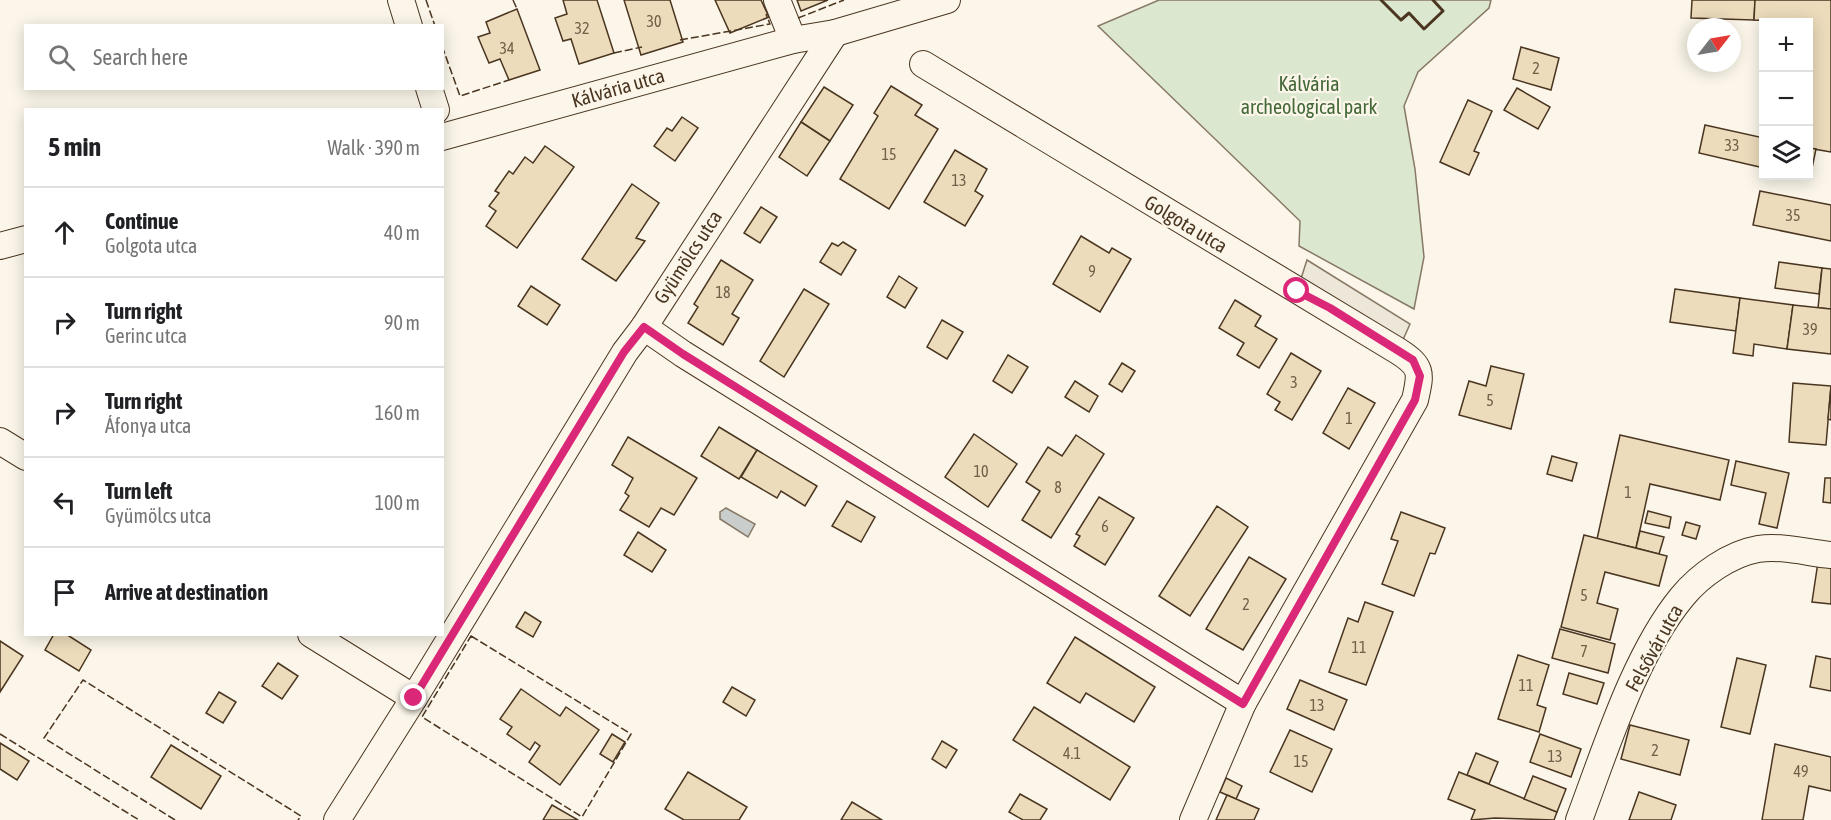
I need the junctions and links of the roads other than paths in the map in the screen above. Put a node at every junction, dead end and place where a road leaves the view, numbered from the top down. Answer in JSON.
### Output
{"nodes":[{"id":1,"x":401,"y":0,"type":"edge"},
{"id":2,"x":777,"y":0,"type":"edge"},
{"id":3,"x":947,"y":0,"type":"edge"},
{"id":4,"x":408,"y":24,"type":"edge"},
{"id":5,"x":835,"y":33,"type":"junction"},
{"id":6,"x":793,"y":40,"type":"junction"},
{"id":7,"x":923,"y":64,"type":"dead end"},
{"id":8,"x":430,"y":90,"type":"edge"},
{"id":9,"x":435,"y":108,"type":"edge"},
{"id":10,"x":444,"y":135,"type":"edge"},
{"id":11,"x":24,"y":240,"type":"edge"},
{"id":12,"x":0,"y":246,"type":"edge"},
{"id":13,"x":644,"y":327,"type":"junction"},
{"id":14,"x":0,"y":441,"type":"edge"},
{"id":15,"x":24,"y":456,"type":"edge"},
{"id":16,"x":1831,"y":555,"type":"edge"},
{"id":17,"x":314,"y":636,"type":"edge"},
{"id":18,"x":414,"y":698,"type":"junction"},
{"id":19,"x":1243,"y":704,"type":"junction"},
{"id":20,"x":337,"y":820,"type":"edge"},
{"id":21,"x":1193,"y":820,"type":"edge"},
{"id":22,"x":1579,"y":820,"type":"edge"}],
"edges":[{"from":1,"to":4,"type":"street"},
{"from":2,"to":6,"type":"street"},
{"from":3,"to":5,"type":"street"},
{"from":5,"to":6,"type":"street","name":"Kálvária utca"},
{"from":5,"to":13,"type":"street","name":"Gyümölcs utca"},
{"from":6,"to":10,"type":"street","name":"Kálvária utca"},
{"from":7,"to":19,"type":"street","name":"Golgota utca"},
{"from":8,"to":9,"type":"street"},
{"from":11,"to":12,"type":"street"},
{"from":13,"to":18,"type":"street","name":"Gyümölcs utca"},
{"from":13,"to":19,"type":"street"},
{"from":14,"to":15,"type":"street"},
{"from":16,"to":22,"type":"street","name":"Felsővár utca"},
{"from":17,"to":18,"type":"street"},
{"from":18,"to":20,"type":"street","name":"Gyümölcs utca"},
{"from":19,"to":21,"type":"street"}]}
